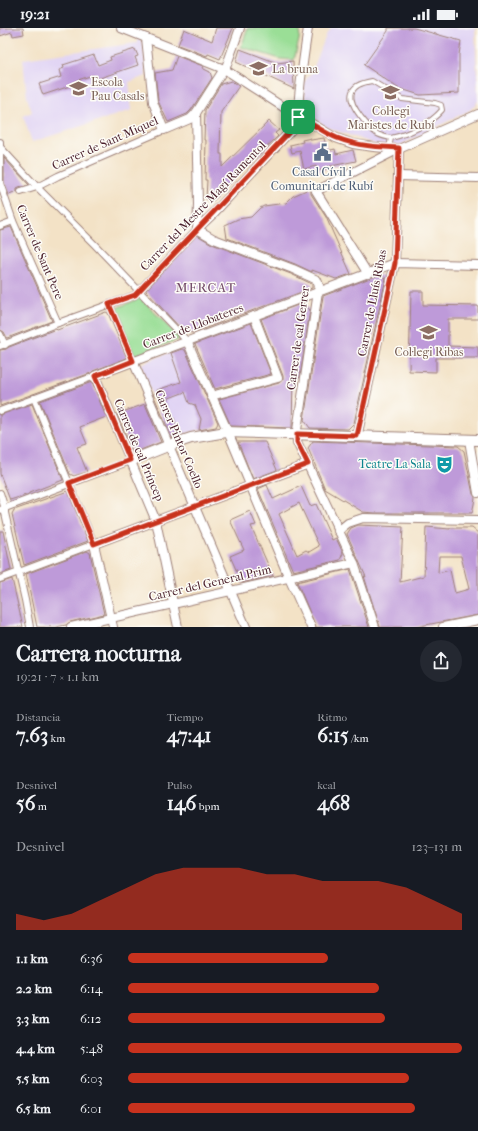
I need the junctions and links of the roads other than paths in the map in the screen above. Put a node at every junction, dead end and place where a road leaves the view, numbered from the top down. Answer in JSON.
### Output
{"nodes":[{"id":1,"x":121,"y":28,"type":"edge"},
{"id":2,"x":240,"y":28,"type":"edge"},
{"id":3,"x":308,"y":28,"type":"edge"},
{"id":4,"x":146,"y":38,"type":"junction"},
{"id":5,"x":224,"y":70,"type":"junction"},
{"id":6,"x":196,"y":113,"type":"junction"},
{"id":7,"x":478,"y":114,"type":"edge"},
{"id":8,"x":298,"y":117,"type":"junction"},
{"id":9,"x":164,"y":130,"type":"junction"},
{"id":10,"x":391,"y":138,"type":"junction"},
{"id":11,"x":0,"y":145,"type":"edge"},
{"id":12,"x":388,"y":148,"type":"junction"},
{"id":13,"x":399,"y":148,"type":"junction"},
{"id":14,"x":398,"y":176,"type":"junction"},
{"id":15,"x":478,"y":178,"type":"edge"},
{"id":16,"x":37,"y":187,"type":"junction"},
{"id":17,"x":21,"y":192,"type":"dead end"},
{"id":18,"x":13,"y":221,"type":"junction"},
{"id":19,"x":0,"y":226,"type":"edge"},
{"id":20,"x":197,"y":229,"type":"junction"},
{"id":21,"x":395,"y":263,"type":"junction"},
{"id":22,"x":478,"y":265,"type":"edge"},
{"id":23,"x":368,"y":274,"type":"junction"},
{"id":24,"x":139,"y":291,"type":"junction"},
{"id":25,"x":317,"y":293,"type":"junction"},
{"id":26,"x":109,"y":304,"type":"junction"},
{"id":27,"x":254,"y":316,"type":"junction"},
{"id":28,"x":58,"y":323,"type":"junction"},
{"id":29,"x":0,"y":334,"type":"edge"},
{"id":30,"x":187,"y":341,"type":"junction"},
{"id":31,"x":2,"y":345,"type":"edge"},
{"id":32,"x":133,"y":361,"type":"junction"},
{"id":33,"x":95,"y":376,"type":"junction"},
{"id":34,"x":211,"y":396,"type":"junction"},
{"id":35,"x":34,"y":398,"type":"junction"},
{"id":36,"x":0,"y":410,"type":"edge"},
{"id":37,"x":228,"y":432,"type":"junction"},
{"id":38,"x":297,"y":434,"type":"junction"},
{"id":39,"x":357,"y":436,"type":"junction"},
{"id":40,"x":474,"y":440,"type":"edge"},
{"id":41,"x":170,"y":445,"type":"junction"},
{"id":42,"x":130,"y":460,"type":"junction"},
{"id":43,"x":308,"y":464,"type":"junction"},
{"id":44,"x":69,"y":483,"type":"junction"},
{"id":45,"x":250,"y":486,"type":"junction"},
{"id":46,"x":0,"y":493,"type":"edge"},
{"id":47,"x":478,"y":494,"type":"edge"},
{"id":48,"x":194,"y":507,"type":"junction"},
{"id":49,"x":2,"y":509,"type":"edge"},
{"id":50,"x":478,"y":520,"type":"edge"},
{"id":51,"x":156,"y":521,"type":"junction"},
{"id":52,"x":338,"y":531,"type":"junction"},
{"id":53,"x":94,"y":544,"type":"junction"},
{"id":54,"x":354,"y":563,"type":"junction"},
{"id":55,"x":18,"y":572,"type":"junction"},
{"id":56,"x":289,"y":578,"type":"junction"},
{"id":57,"x":0,"y":579,"type":"edge"},
{"id":58,"x":231,"y":591,"type":"junction"},
{"id":59,"x":173,"y":604,"type":"junction"},
{"id":60,"x":111,"y":617,"type":"junction"},
{"id":61,"x":478,"y":620,"type":"edge"},
{"id":62,"x":465,"y":625,"type":"edge"},
{"id":63,"x":30,"y":627,"type":"edge"},
{"id":64,"x":72,"y":627,"type":"edge"},
{"id":65,"x":113,"y":627,"type":"edge"},
{"id":66,"x":178,"y":627,"type":"edge"},
{"id":67,"x":246,"y":627,"type":"edge"},
{"id":68,"x":311,"y":627,"type":"edge"},
{"id":69,"x":375,"y":627,"type":"edge"},
{"id":70,"x":443,"y":627,"type":"edge"}],
"edges":[{"from":1,"to":4,"type":"street"},
{"from":2,"to":5,"type":"street"},
{"from":3,"to":8,"type":"street"},
{"from":4,"to":5,"type":"street"},
{"from":4,"to":9,"type":"street"},
{"from":5,"to":6,"type":"street"},
{"from":5,"to":8,"type":"street"},
{"from":6,"to":9,"type":"street","name":"Carrer de Sant Miquel"},
{"from":6,"to":20,"type":"street"},
{"from":7,"to":13,"type":"street"},
{"from":8,"to":12,"type":"street"},
{"from":8,"to":20,"type":"street","name":"Carrer del Mestre Magí Ramentol"},
{"from":9,"to":16,"type":"street","name":"Carrer de Sant Miquel"},
{"from":10,"to":10,"type":"lane"},
{"from":10,"to":12,"type":"lane"},
{"from":11,"to":16,"type":"street"},
{"from":11,"to":18,"type":"street","name":"Carrer de Sant Pere"},
{"from":12,"to":13,"type":"street"},
{"from":13,"to":14,"type":"street","name":"Carrer de Lluís Ribas"},
{"from":13,"to":23,"type":"street"},
{"from":14,"to":15,"type":"street"},
{"from":14,"to":21,"type":"street","name":"Carrer de Lluís Ribas"},
{"from":16,"to":17,"type":"street","name":"Carrer de Sant Miquel"},
{"from":16,"to":24,"type":"street"},
{"from":18,"to":19,"type":"street"},
{"from":18,"to":28,"type":"street","name":"Carrer de Sant Pere"},
{"from":20,"to":24,"type":"street","name":"Carrer del Mestre Magí Ramentol"},
{"from":20,"to":25,"type":"street","name":"Carrer de cal Gerrer"},
{"from":21,"to":22,"type":"street"},
{"from":21,"to":23,"type":"street","name":"Carrer de Llobateres"},
{"from":21,"to":39,"type":"street","name":"Carrer de Lluís Ribas"},
{"from":23,"to":25,"type":"street","name":"Carrer de Llobateres"},
{"from":24,"to":26,"type":"street"},
{"from":24,"to":30,"type":"street"},
{"from":25,"to":27,"type":"street","name":"Carrer de Llobateres"},
{"from":25,"to":38,"type":"street","name":"Carrer de cal Gerrer"},
{"from":26,"to":28,"type":"street"},
{"from":26,"to":32,"type":"street","name":"Carrer Pintor Coello"},
{"from":27,"to":30,"type":"street","name":"Carrer de Llobateres"},
{"from":27,"to":34,"type":"street"},
{"from":28,"to":31,"type":"street"},
{"from":29,"to":31,"type":"street"},
{"from":30,"to":32,"type":"street","name":"Carrer de Llobateres"},
{"from":30,"to":34,"type":"street"},
{"from":32,"to":33,"type":"street","name":"Carrer de Llobateres"},
{"from":32,"to":41,"type":"street","name":"Carrer Pintor Coello"},
{"from":33,"to":35,"type":"street","name":"Carrer de Llobateres"},
{"from":33,"to":42,"type":"street","name":"Carrer de cal Príncep"},
{"from":34,"to":37,"type":"street"},
{"from":35,"to":36,"type":"street","name":"Carrer de Llobateres"},
{"from":35,"to":44,"type":"street"},
{"from":37,"to":38,"type":"street"},
{"from":37,"to":41,"type":"street"},
{"from":37,"to":45,"type":"street"},
{"from":38,"to":39,"type":"street"},
{"from":38,"to":43,"type":"street"},
{"from":39,"to":40,"type":"street"},
{"from":40,"to":47,"type":"street"},
{"from":41,"to":42,"type":"street"},
{"from":41,"to":48,"type":"street","name":"Carrer Pintor Coello"},
{"from":42,"to":44,"type":"street"},
{"from":42,"to":51,"type":"street","name":"Carrer de cal Príncep"},
{"from":43,"to":45,"type":"street"},
{"from":43,"to":52,"type":"street"},
{"from":44,"to":49,"type":"street"},
{"from":44,"to":53,"type":"street"},
{"from":45,"to":48,"type":"street"},
{"from":45,"to":56,"type":"street"},
{"from":46,"to":49,"type":"street"},
{"from":48,"to":51,"type":"street"},
{"from":48,"to":58,"type":"street","name":"Carrer Pintor Coello"},
{"from":49,"to":55,"type":"street"},
{"from":50,"to":52,"type":"street"},
{"from":51,"to":53,"type":"street"},
{"from":51,"to":59,"type":"street","name":"Carrer de cal Príncep"},
{"from":52,"to":54,"type":"street"},
{"from":53,"to":55,"type":"street"},
{"from":53,"to":60,"type":"street"},
{"from":54,"to":56,"type":"street","name":"Carrer del General Prim"},
{"from":54,"to":69,"type":"street"},
{"from":55,"to":57,"type":"street"},
{"from":55,"to":63,"type":"street"},
{"from":56,"to":58,"type":"street","name":"Carrer del General Prim"},
{"from":56,"to":68,"type":"street"},
{"from":58,"to":59,"type":"street","name":"Carrer del General Prim"},
{"from":58,"to":67,"type":"street","name":"Carrer Pintor Coello"},
{"from":59,"to":60,"type":"street","name":"Carrer del General Prim"},
{"from":59,"to":66,"type":"street","name":"Carrer de cal Príncep"},
{"from":60,"to":64,"type":"street","name":"Carrer del General Prim"},
{"from":60,"to":65,"type":"street"},
{"from":61,"to":62,"type":"street"},
{"from":62,"to":70,"type":"street"}]}
